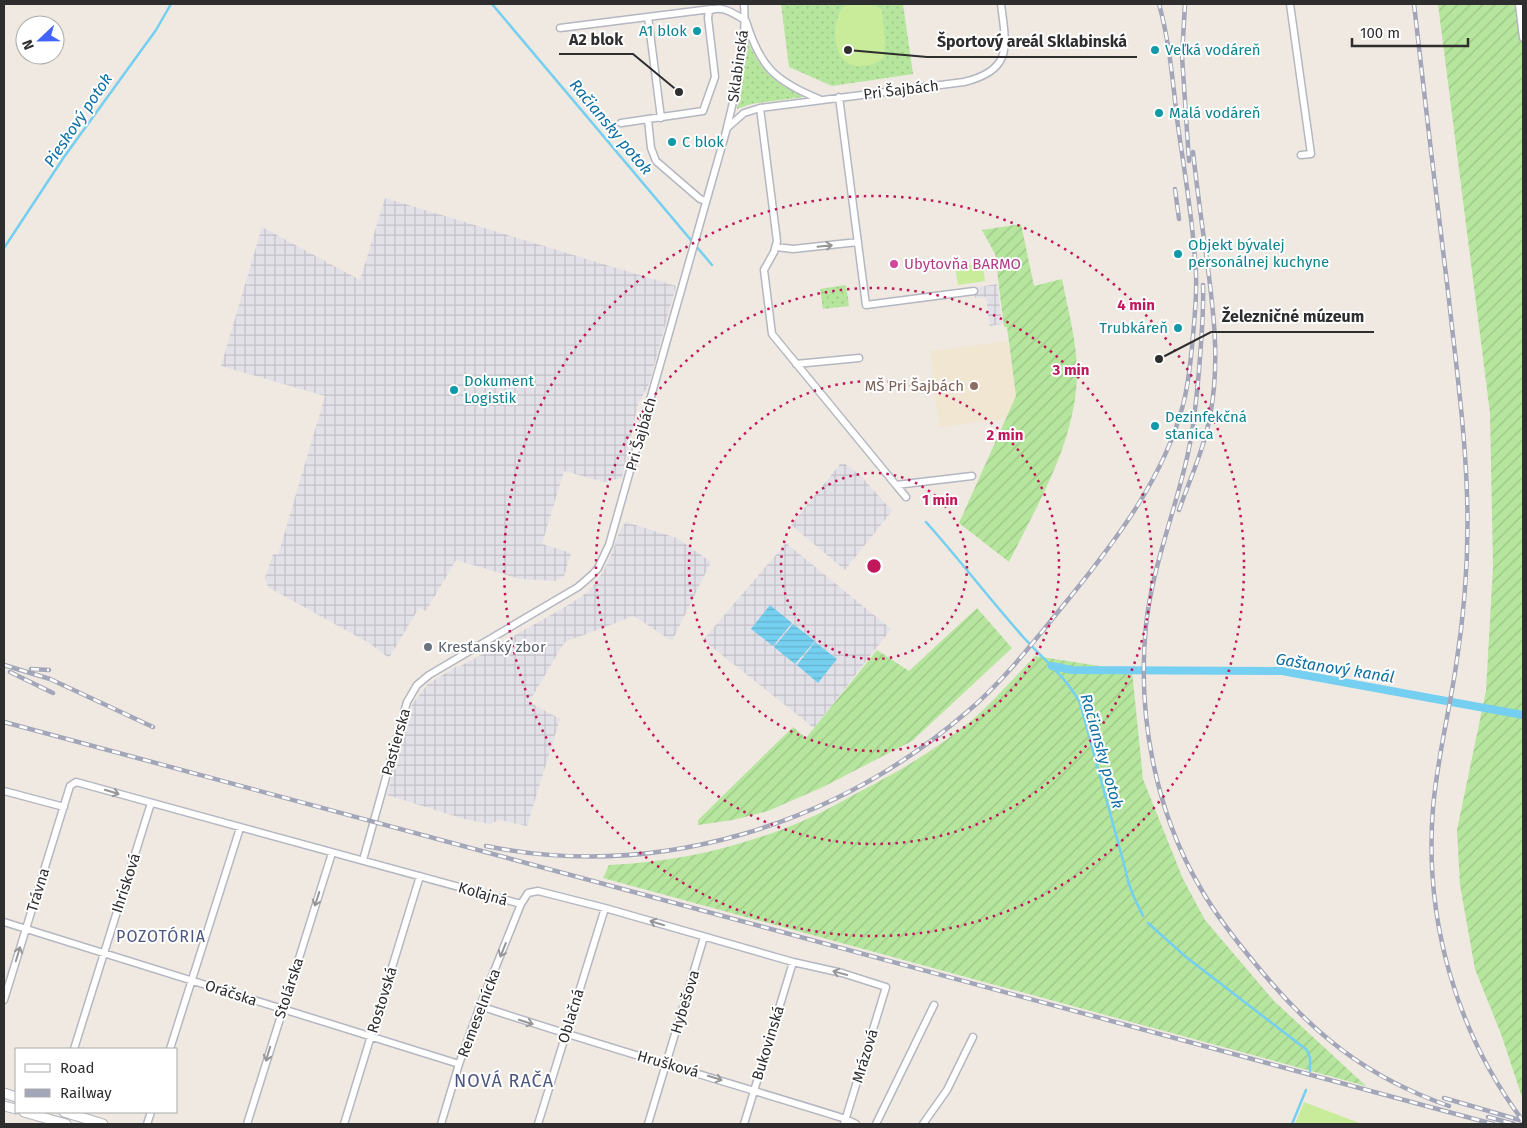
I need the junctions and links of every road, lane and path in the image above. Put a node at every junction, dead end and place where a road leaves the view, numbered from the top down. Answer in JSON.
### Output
{"nodes":[{"id":1,"x":744,"y":4,"type":"edge"},
{"id":2,"x":1001,"y":4,"type":"edge"},
{"id":3,"x":1290,"y":4,"type":"edge"},
{"id":4,"x":1519,"y":4,"type":"edge"},
{"id":5,"x":711,"y":10,"type":"junction"},
{"id":6,"x":648,"y":17,"type":"junction"},
{"id":7,"x":745,"y":19,"type":"junction"},
{"id":8,"x":560,"y":28,"type":"dead end"},
{"id":9,"x":1523,"y":38,"type":"edge"},
{"id":10,"x":839,"y":97,"type":"junction"},
{"id":11,"x":820,"y":100,"type":"junction"},
{"id":12,"x":760,"y":108,"type":"junction"},
{"id":13,"x":661,"y":118,"type":"junction"},
{"id":14,"x":648,"y":120,"type":"junction"},
{"id":15,"x":621,"y":123,"type":"dead end"},
{"id":16,"x":727,"y":128,"type":"junction"},
{"id":17,"x":1301,"y":155,"type":"dead end"},
{"id":18,"x":706,"y":201,"type":"junction"},
{"id":19,"x":858,"y":242,"type":"junction"},
{"id":20,"x":776,"y":247,"type":"junction"},
{"id":21,"x":974,"y":291,"type":"dead end"},
{"id":22,"x":859,"y":358,"type":"dead end"},
{"id":23,"x":796,"y":364,"type":"junction"},
{"id":24,"x":972,"y":476,"type":"dead end"},
{"id":25,"x":896,"y":485,"type":"junction"},
{"id":26,"x":906,"y":497,"type":"dead end"},
{"id":27,"x":418,"y":685,"type":"joint"},
{"id":28,"x":74,"y":782,"type":"joint"},
{"id":29,"x":4,"y":791,"type":"edge"},
{"id":30,"x":151,"y":803,"type":"junction"},
{"id":31,"x":64,"y":807,"type":"junction"},
{"id":32,"x":240,"y":828,"type":"junction"},
{"id":33,"x":332,"y":853,"type":"junction"},
{"id":34,"x":363,"y":860,"type":"junction"},
{"id":35,"x":420,"y":876,"type":"junction"},
{"id":36,"x":521,"y":904,"type":"junction"},
{"id":37,"x":605,"y":908,"type":"junction"},
{"id":38,"x":4,"y":922,"type":"edge"},
{"id":39,"x":26,"y":929,"type":"junction"},
{"id":40,"x":704,"y":937,"type":"junction"},
{"id":41,"x":104,"y":953,"type":"junction"},
{"id":42,"x":793,"y":962,"type":"junction"},
{"id":43,"x":192,"y":980,"type":"junction"},
{"id":44,"x":886,"y":987,"type":"joint"},
{"id":45,"x":4,"y":1000,"type":"edge"},
{"id":46,"x":934,"y":1005,"type":"dead end"},
{"id":47,"x":480,"y":1006,"type":"junction"},
{"id":48,"x":282,"y":1010,"type":"junction"},
{"id":49,"x":565,"y":1035,"type":"junction"},
{"id":50,"x":371,"y":1036,"type":"junction"},
{"id":51,"x":973,"y":1038,"type":"dead end"},
{"id":52,"x":74,"y":1048,"type":"edge"},
{"id":53,"x":170,"y":1048,"type":"edge"},
{"id":54,"x":459,"y":1064,"type":"junction"},
{"id":55,"x":667,"y":1064,"type":"junction"},
{"id":56,"x":754,"y":1090,"type":"junction"},
{"id":57,"x":28,"y":1113,"type":"edge"},
{"id":58,"x":67,"y":1113,"type":"edge"},
{"id":59,"x":845,"y":1122,"type":"edge"},
{"id":60,"x":66,"y":1124,"type":"edge"},
{"id":61,"x":103,"y":1124,"type":"edge"},
{"id":62,"x":247,"y":1124,"type":"edge"},
{"id":63,"x":344,"y":1124,"type":"edge"},
{"id":64,"x":441,"y":1124,"type":"edge"},
{"id":65,"x":538,"y":1124,"type":"edge"},
{"id":66,"x":648,"y":1124,"type":"edge"},
{"id":67,"x":744,"y":1124,"type":"edge"},
{"id":68,"x":856,"y":1124,"type":"edge"},
{"id":69,"x":876,"y":1124,"type":"edge"},
{"id":70,"x":923,"y":1124,"type":"edge"}],
"edges":[{"from":1,"to":7,"type":"street","name":"Sklabinská"},
{"from":2,"to":10,"type":"street","name":"Pri Šajbách"},
{"from":3,"to":17,"type":"street"},
{"from":4,"to":9,"type":"street"},
{"from":5,"to":6,"type":"street"},
{"from":5,"to":7,"type":"street"},
{"from":5,"to":13,"type":"street"},
{"from":6,"to":8,"type":"street"},
{"from":6,"to":13,"type":"street"},
{"from":7,"to":11,"type":"street"},
{"from":7,"to":16,"type":"street","name":"Sklabinská"},
{"from":10,"to":11,"type":"street","name":"Pri Šajbách"},
{"from":10,"to":19,"type":"street"},
{"from":11,"to":12,"type":"street","name":"Pri Šajbách"},
{"from":12,"to":16,"type":"street","name":"Pri Šajbách"},
{"from":12,"to":20,"type":"street"},
{"from":13,"to":14,"type":"street"},
{"from":14,"to":15,"type":"street"},
{"from":14,"to":18,"type":"street"},
{"from":16,"to":18,"type":"street","name":"Pri Šajbách"},
{"from":18,"to":27,"type":"street","name":"Pri Šajbách"},
{"from":20,"to":19,"type":"street","one_way":true},
{"from":19,"to":21,"type":"street"},
{"from":20,"to":23,"type":"street"},
{"from":22,"to":23,"type":"street"},
{"from":23,"to":25,"type":"street"},
{"from":24,"to":25,"type":"street"},
{"from":25,"to":26,"type":"street"},
{"from":27,"to":34,"type":"street","name":"Pastierska"},
{"from":28,"to":30,"type":"street","name":"Koľajná","one_way":true},
{"from":28,"to":31,"type":"street","name":"Trávna"},
{"from":29,"to":31,"type":"street"},
{"from":30,"to":32,"type":"street","name":"Koľajná"},
{"from":30,"to":41,"type":"street","name":"Ihrisková"},
{"from":31,"to":39,"type":"street","name":"Trávna"},
{"from":32,"to":33,"type":"street","name":"Koľajná"},
{"from":32,"to":43,"type":"street"},
{"from":33,"to":34,"type":"street","name":"Koľajná"},
{"from":33,"to":48,"type":"street","name":"Stolárska","one_way":true},
{"from":34,"to":35,"type":"street","name":"Koľajná"},
{"from":35,"to":36,"type":"street","name":"Koľajná"},
{"from":35,"to":50,"type":"street","name":"Rostovská"},
{"from":36,"to":37,"type":"street","name":"Koľajná"},
{"from":36,"to":47,"type":"street","name":"Remeselnícka","one_way":true},
{"from":40,"to":37,"type":"street","name":"Koľajná","one_way":true},
{"from":37,"to":49,"type":"street","name":"Oblačná"},
{"from":38,"to":39,"type":"street","name":"Oráčska"},
{"from":39,"to":41,"type":"street","name":"Oráčska"},
{"from":45,"to":39,"type":"street","name":"Trávna","one_way":true},
{"from":40,"to":42,"type":"street","name":"Koľajná"},
{"from":40,"to":55,"type":"street","name":"Hybešova"},
{"from":41,"to":43,"type":"street","name":"Oráčska"},
{"from":41,"to":52,"type":"street","name":"Ihrisková"},
{"from":44,"to":42,"type":"street","name":"Koľajná","one_way":true},
{"from":42,"to":56,"type":"street","name":"Bukovinská"},
{"from":43,"to":48,"type":"street","name":"Oráčska"},
{"from":43,"to":53,"type":"street"},
{"from":44,"to":59,"type":"street","name":"Mrázová"},
{"from":46,"to":69,"type":"street"},
{"from":47,"to":49,"type":"street","name":"Hrušková","one_way":true},
{"from":47,"to":54,"type":"street","name":"Remeselnícka"},
{"from":48,"to":50,"type":"street","name":"Oráčska"},
{"from":48,"to":62,"type":"street","name":"Stolárska","one_way":true},
{"from":49,"to":55,"type":"street","name":"Hrušková"},
{"from":49,"to":65,"type":"street","name":"Oblačná"},
{"from":50,"to":54,"type":"street","name":"Oráčska"},
{"from":50,"to":63,"type":"street","name":"Rostovská"},
{"from":51,"to":70,"type":"street"},
{"from":54,"to":64,"type":"street","name":"Remeselnícka"},
{"from":55,"to":56,"type":"street","name":"Hrušková","one_way":true},
{"from":55,"to":66,"type":"street","name":"Hybešova"},
{"from":56,"to":59,"type":"street","name":"Hrušková"},
{"from":56,"to":67,"type":"street","name":"Bukovinská"},
{"from":57,"to":60,"type":"main road"},
{"from":58,"to":61,"type":"main road"},
{"from":59,"to":68,"type":"street","name":"Hrušková"}]}
